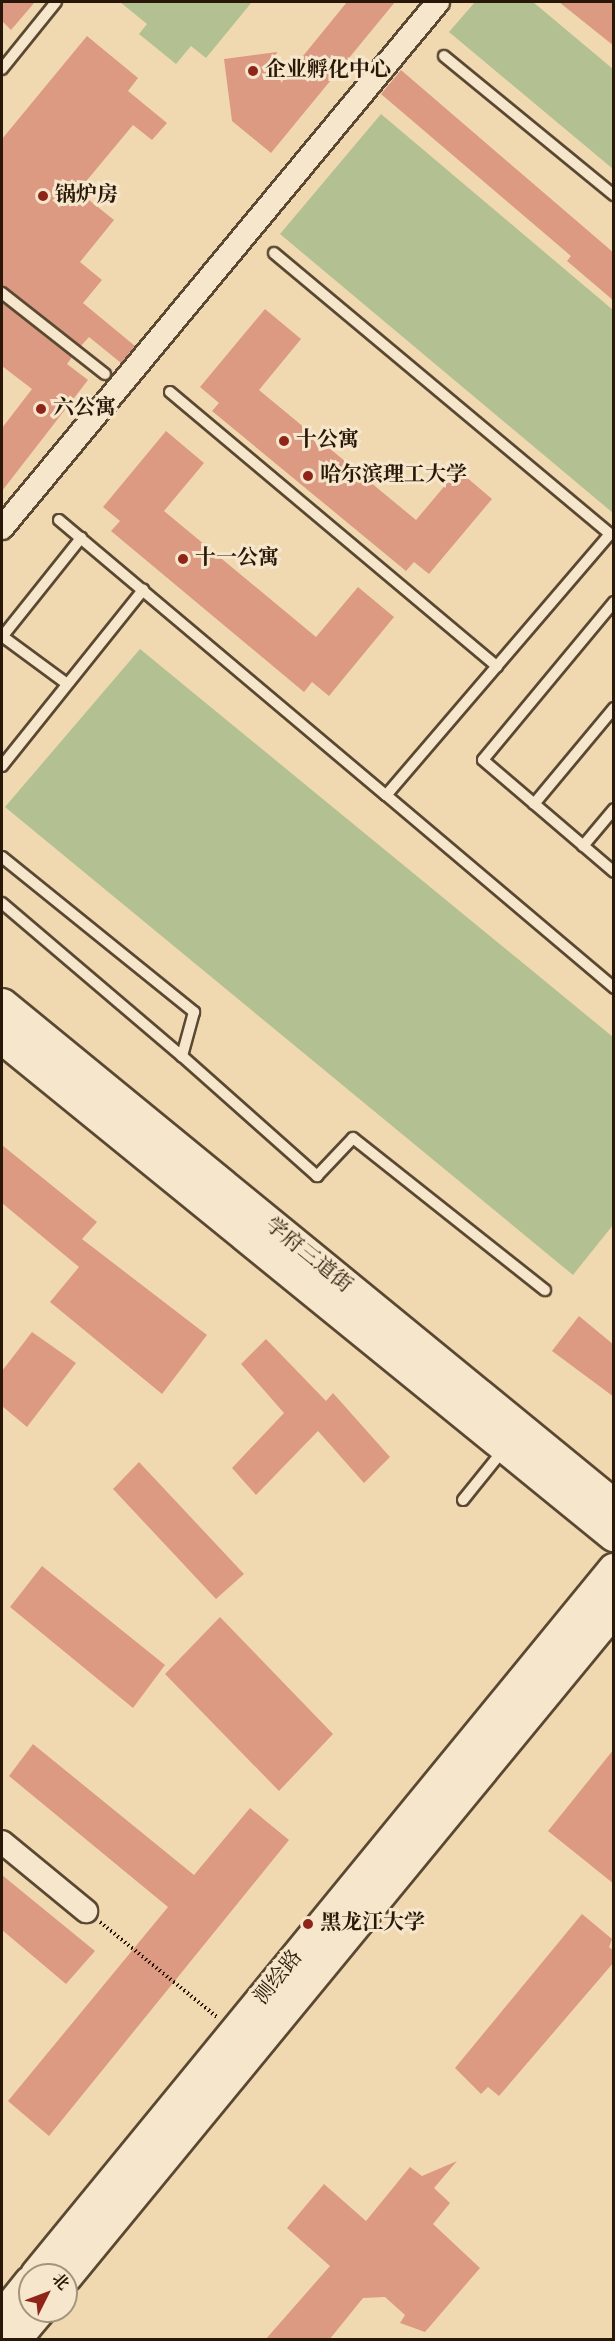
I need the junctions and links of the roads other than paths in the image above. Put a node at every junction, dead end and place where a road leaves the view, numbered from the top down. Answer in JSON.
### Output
{"nodes":[{"id":1,"x":56,"y":2,"type":"edge"},
{"id":2,"x":438,"y":2,"type":"edge"},
{"id":3,"x":444,"y":57,"type":"dead end"},
{"id":4,"x":2,"y":69,"type":"edge"},
{"id":5,"x":614,"y":195,"type":"edge"},
{"id":6,"x":274,"y":253,"type":"dead end"},
{"id":7,"x":2,"y":293,"type":"edge"},
{"id":8,"x":105,"y":374,"type":"dead end"},
{"id":9,"x":170,"y":392,"type":"dead end"},
{"id":10,"x":59,"y":520,"type":"dead end"},
{"id":11,"x":2,"y":528,"type":"edge"},
{"id":12,"x":612,"y":536,"type":"edge"},
{"id":13,"x":81,"y":538,"type":"junction"},
{"id":14,"x":143,"y":590,"type":"junction"},
{"id":15,"x":614,"y":602,"type":"edge"},
{"id":16,"x":2,"y":636,"type":"edge"},
{"id":17,"x":497,"y":666,"type":"junction"},
{"id":18,"x":67,"y":684,"type":"junction"},
{"id":19,"x":614,"y":708,"type":"edge"},
{"id":20,"x":2,"y":766,"type":"edge"},
{"id":21,"x":386,"y":795,"type":"junction"},
{"id":22,"x":534,"y":804,"type":"junction"},
{"id":23,"x":614,"y":809,"type":"edge"},
{"id":24,"x":583,"y":846,"type":"junction"},
{"id":25,"x":2,"y":858,"type":"edge"},
{"id":26,"x":614,"y":872,"type":"edge"},
{"id":27,"x":2,"y":903,"type":"edge"},
{"id":28,"x":614,"y":988,"type":"edge"},
{"id":29,"x":2,"y":1005,"type":"edge"},
{"id":30,"x":2,"y":1037,"type":"edge"},
{"id":31,"x":182,"y":1056,"type":"junction"},
{"id":32,"x":545,"y":1290,"type":"dead end"},
{"id":33,"x":506,"y":1447,"type":"junction"},
{"id":34,"x":463,"y":1500,"type":"dead end"},
{"id":35,"x":614,"y":1506,"type":"edge"},
{"id":36,"x":614,"y":1535,"type":"edge"},
{"id":37,"x":614,"y":1570,"type":"edge"},
{"id":38,"x":614,"y":1609,"type":"edge"},
{"id":39,"x":2,"y":1842,"type":"edge"},
{"id":40,"x":86,"y":1911,"type":"road end"},
{"id":41,"x":47,"y":2263,"type":"edge"},
{"id":42,"x":77,"y":2263,"type":"edge"},
{"id":43,"x":18,"y":2298,"type":"edge"},
{"id":44,"x":2,"y":2318,"type":"edge"},
{"id":45,"x":28,"y":2323,"type":"edge"},
{"id":46,"x":14,"y":2340,"type":"edge"}],
"edges":[{"from":1,"to":4,"type":"lane"},
{"from":2,"to":11,"type":"street"},
{"from":3,"to":5,"type":"lane"},
{"from":6,"to":12,"type":"lane"},
{"from":7,"to":8,"type":"lane"},
{"from":9,"to":17,"type":"lane"},
{"from":10,"to":13,"type":"lane"},
{"from":12,"to":17,"type":"lane"},
{"from":13,"to":14,"type":"lane"},
{"from":13,"to":16,"type":"lane"},
{"from":14,"to":18,"type":"lane"},
{"from":14,"to":21,"type":"lane"},
{"from":15,"to":22,"type":"lane"},
{"from":16,"to":18,"type":"lane"},
{"from":17,"to":21,"type":"lane"},
{"from":18,"to":20,"type":"lane"},
{"from":19,"to":22,"type":"lane"},
{"from":21,"to":28,"type":"lane"},
{"from":22,"to":24,"type":"lane"},
{"from":23,"to":24,"type":"lane"},
{"from":24,"to":26,"type":"lane"},
{"from":25,"to":31,"type":"lane"},
{"from":27,"to":31,"type":"lane"},
{"from":29,"to":35,"type":"main road","name":"学府三道街"},
{"from":30,"to":33,"type":"main road","name":"学府三道街"},
{"from":31,"to":32,"type":"lane"},
{"from":33,"to":34,"type":"lane"},
{"from":33,"to":36,"type":"main road","name":"学府三道街"},
{"from":37,"to":41,"type":"main road","name":"测绘路"},
{"from":38,"to":42,"type":"main road","name":"测绘路"},
{"from":39,"to":40,"type":"street"},
{"from":43,"to":44,"type":"main road"},
{"from":45,"to":46,"type":"main road"}]}
